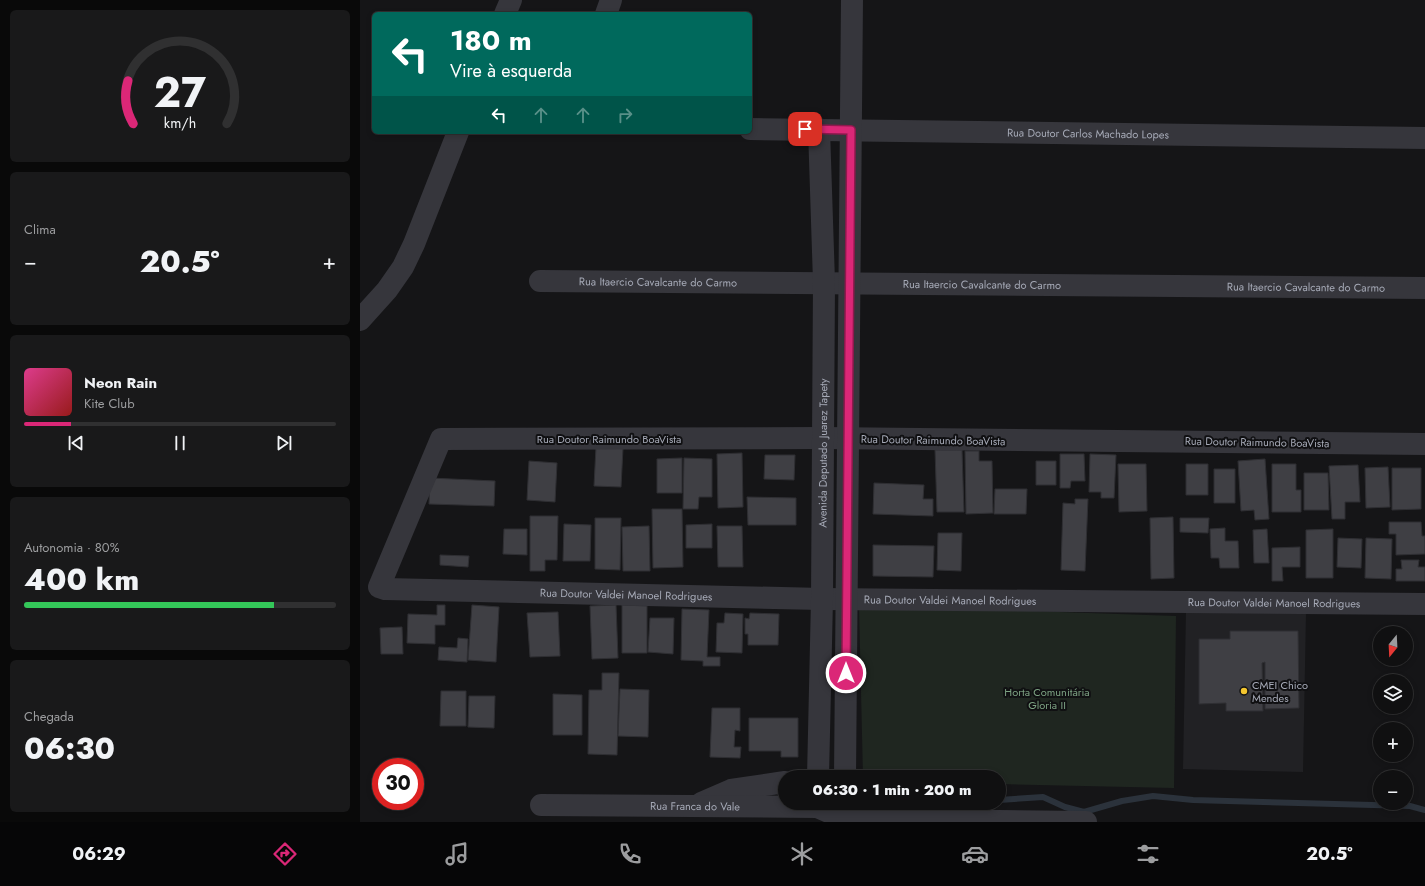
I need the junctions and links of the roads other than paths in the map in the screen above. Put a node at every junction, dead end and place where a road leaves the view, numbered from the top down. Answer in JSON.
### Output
{"nodes":[{"id":1,"x":510,"y":0,"type":"edge"},
{"id":2,"x":611,"y":0,"type":"edge"},
{"id":3,"x":852,"y":0,"type":"edge"},
{"id":4,"x":506,"y":12,"type":"edge"},
{"id":5,"x":607,"y":12,"type":"edge"},
{"id":6,"x":752,"y":129,"type":"edge"},
{"id":7,"x":819,"y":129,"type":"junction"},
{"id":8,"x":851,"y":130,"type":"junction"},
{"id":9,"x":457,"y":134,"type":"edge"},
{"id":10,"x":1425,"y":138,"type":"edge"},
{"id":11,"x":540,"y":281,"type":"dead end"},
{"id":12,"x":824,"y":282,"type":"junction"},
{"id":13,"x":850,"y":283,"type":"junction"},
{"id":14,"x":1425,"y":288,"type":"edge"},
{"id":15,"x":360,"y":320,"type":"edge"},
{"id":16,"x":823,"y":438,"type":"junction"},
{"id":17,"x":848,"y":439,"type":"junction"},
{"id":18,"x":1425,"y":444,"type":"edge"},
{"id":19,"x":379,"y":587,"type":"joint"},
{"id":20,"x":847,"y":598,"type":"junction"},
{"id":21,"x":822,"y":599,"type":"junction"},
{"id":22,"x":1425,"y":604,"type":"edge"},
{"id":23,"x":812,"y":770,"type":"edge"},
{"id":24,"x":845,"y":770,"type":"edge"},
{"id":25,"x":778,"y":783,"type":"edge"},
{"id":26,"x":541,"y":806,"type":"dead end"},
{"id":27,"x":693,"y":806,"type":"junction"},
{"id":28,"x":817,"y":811,"type":"edge"},
{"id":29,"x":845,"y":815,"type":"edge"},
{"id":30,"x":1086,"y":822,"type":"edge"}],
"edges":[{"from":1,"to":4,"type":"street"},
{"from":2,"to":5,"type":"street"},
{"from":3,"to":8,"type":"street"},
{"from":6,"to":7,"type":"street","name":"Rua Doutor Carlos Machado Lopes"},
{"from":7,"to":8,"type":"street","name":"Rua Doutor Carlos Machado Lopes"},
{"from":7,"to":12,"type":"street","name":"Avenida Deputado Juarez Tapety"},
{"from":8,"to":10,"type":"street","name":"Rua Doutor Carlos Machado Lopes"},
{"from":8,"to":13,"type":"street"},
{"from":9,"to":15,"type":"street"},
{"from":11,"to":12,"type":"street","name":"Rua Itaercio Cavalcante do Carmo"},
{"from":12,"to":13,"type":"street","name":"Rua Itaercio Cavalcante do Carmo"},
{"from":12,"to":16,"type":"street","name":"Avenida Deputado Juarez Tapety"},
{"from":13,"to":14,"type":"street","name":"Rua Itaercio Cavalcante do Carmo"},
{"from":13,"to":17,"type":"street"},
{"from":16,"to":17,"type":"street","name":"Rua Doutor Raimundo BoaVista"},
{"from":16,"to":19,"type":"street","name":"Rua Doutor Raimundo BoaVista"},
{"from":16,"to":21,"type":"street","name":"Avenida Deputado Juarez Tapety"},
{"from":17,"to":18,"type":"street","name":"Rua Doutor Raimundo BoaVista"},
{"from":17,"to":20,"type":"street"},
{"from":19,"to":21,"type":"street","name":"Rua Doutor Valdei Manoel Rodrigues"},
{"from":20,"to":21,"type":"street","name":"Rua Doutor Valdei Manoel Rodrigues"},
{"from":20,"to":22,"type":"street","name":"Rua Doutor Valdei Manoel Rodrigues"},
{"from":20,"to":24,"type":"street"},
{"from":21,"to":23,"type":"street","name":"Avenida Deputado Juarez Tapety"},
{"from":25,"to":27,"type":"street"},
{"from":26,"to":27,"type":"street","name":"Rua Franca do Vale"},
{"from":27,"to":28,"type":"street","name":"Rua Franca do Vale"},
{"from":28,"to":29,"type":"street","name":"Rua Franca do Vale"},
{"from":29,"to":30,"type":"street"}]}
